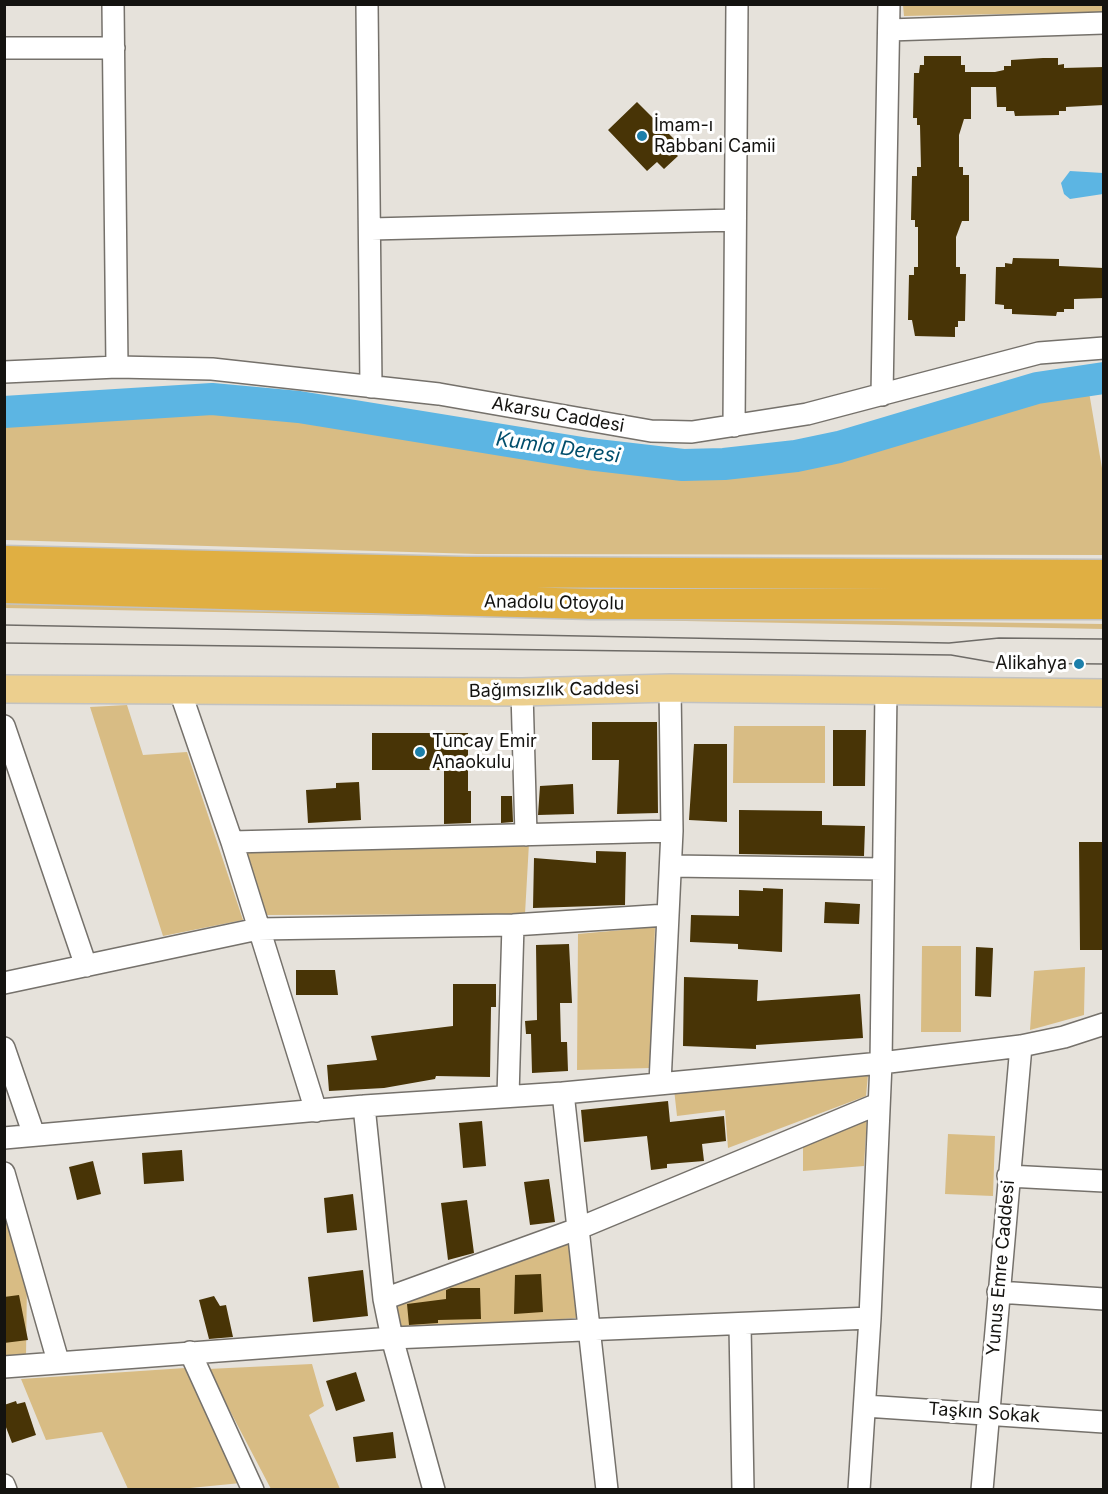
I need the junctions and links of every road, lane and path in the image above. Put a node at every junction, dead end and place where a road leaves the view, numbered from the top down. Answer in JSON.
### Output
{"nodes":[{"id":1,"x":113,"y":4,"type":"edge"},
{"id":2,"x":367,"y":4,"type":"edge"},
{"id":3,"x":737,"y":4,"type":"edge"},
{"id":4,"x":889,"y":4,"type":"edge"},
{"id":5,"x":1104,"y":23,"type":"edge"},
{"id":6,"x":889,"y":30,"type":"junction"},
{"id":7,"x":4,"y":48,"type":"edge"},
{"id":8,"x":114,"y":48,"type":"junction"},
{"id":9,"x":735,"y":220,"type":"junction"},
{"id":10,"x":371,"y":229,"type":"junction"},
{"id":11,"x":1104,"y":348,"type":"edge"},
{"id":12,"x":117,"y":367,"type":"junction"},
{"id":13,"x":4,"y":372,"type":"edge"},
{"id":14,"x":371,"y":387,"type":"junction"},
{"id":15,"x":882,"y":395,"type":"junction"},
{"id":16,"x":734,"y":426,"type":"junction"},
{"id":17,"x":4,"y":561,"type":"edge"},
{"id":18,"x":1104,"y":575,"type":"edge"},
{"id":19,"x":4,"y":588,"type":"edge"},
{"id":20,"x":1104,"y":604,"type":"edge"},
{"id":21,"x":670,"y":688,"type":"junction"},
{"id":22,"x":4,"y":689,"type":"edge"},
{"id":23,"x":180,"y":690,"type":"junction"},
{"id":24,"x":886,"y":691,"type":"junction"},
{"id":25,"x":522,"y":692,"type":"junction"},
{"id":26,"x":1104,"y":693,"type":"edge"},
{"id":27,"x":4,"y":726,"type":"edge"},
{"id":28,"x":672,"y":831,"type":"junction"},
{"id":29,"x":526,"y":835,"type":"junction"},
{"id":30,"x":232,"y":842,"type":"junction"},
{"id":31,"x":670,"y":866,"type":"junction"},
{"id":32,"x":883,"y":869,"type":"junction"},
{"id":33,"x":667,"y":915,"type":"junction"},
{"id":34,"x":513,"y":925,"type":"junction"},
{"id":35,"x":258,"y":929,"type":"junction"},
{"id":36,"x":86,"y":966,"type":"junction"},
{"id":37,"x":4,"y":982,"type":"edge"},
{"id":38,"x":1104,"y":1024,"type":"edge"},
{"id":39,"x":1021,"y":1046,"type":"junction"},
{"id":40,"x":4,"y":1048,"type":"edge"},
{"id":41,"x":881,"y":1063,"type":"junction"},
{"id":42,"x":660,"y":1083,"type":"junction"},
{"id":43,"x":563,"y":1093,"type":"junction"},
{"id":44,"x":508,"y":1096,"type":"junction"},
{"id":45,"x":878,"y":1104,"type":"junction"},
{"id":46,"x":364,"y":1106,"type":"junction"},
{"id":47,"x":316,"y":1112,"type":"junction"},
{"id":48,"x":34,"y":1135,"type":"junction"},
{"id":49,"x":4,"y":1138,"type":"edge"},
{"id":50,"x":4,"y":1173,"type":"edge"},
{"id":51,"x":1008,"y":1176,"type":"junction"},
{"id":52,"x":1104,"y":1181,"type":"edge"},
{"id":53,"x":577,"y":1229,"type":"junction"},
{"id":54,"x":998,"y":1292,"type":"junction"},
{"id":55,"x":384,"y":1299,"type":"junction"},
{"id":56,"x":1104,"y":1299,"type":"edge"},
{"id":57,"x":870,"y":1318,"type":"junction"},
{"id":58,"x":740,"y":1325,"type":"junction"},
{"id":59,"x":590,"y":1329,"type":"junction"},
{"id":60,"x":392,"y":1338,"type":"junction"},
{"id":61,"x":190,"y":1352,"type":"junction"},
{"id":62,"x":58,"y":1361,"type":"junction"},
{"id":63,"x":4,"y":1367,"type":"edge"},
{"id":64,"x":865,"y":1406,"type":"junction"},
{"id":65,"x":988,"y":1412,"type":"junction"},
{"id":66,"x":1104,"y":1422,"type":"edge"},
{"id":67,"x":253,"y":1490,"type":"edge"},
{"id":68,"x":434,"y":1490,"type":"edge"},
{"id":69,"x":607,"y":1490,"type":"edge"},
{"id":70,"x":742,"y":1490,"type":"edge"},
{"id":71,"x":859,"y":1490,"type":"edge"},
{"id":72,"x":982,"y":1490,"type":"edge"}],
"edges":[{"from":1,"to":8,"type":"street"},
{"from":2,"to":10,"type":"street"},
{"from":3,"to":9,"type":"street"},
{"from":4,"to":6,"type":"street"},
{"from":5,"to":6,"type":"street"},
{"from":6,"to":15,"type":"street"},
{"from":7,"to":8,"type":"street"},
{"from":8,"to":12,"type":"street"},
{"from":9,"to":10,"type":"street"},
{"from":9,"to":16,"type":"street"},
{"from":10,"to":14,"type":"street"},
{"from":11,"to":15,"type":"street","name":"Akarsu Caddesi"},
{"from":12,"to":13,"type":"street","name":"Akarsu Caddesi"},
{"from":12,"to":14,"type":"street","name":"Akarsu Caddesi"},
{"from":14,"to":16,"type":"street","name":"Akarsu Caddesi"},
{"from":15,"to":16,"type":"street","name":"Akarsu Caddesi"},
{"from":17,"to":18,"type":"highway","name":"Anadolu Otoyolu"},
{"from":19,"to":20,"type":"highway","name":"Anadolu Otoyolu"},
{"from":21,"to":24,"type":"main road","name":"Bağımsızlık Caddesi"},
{"from":21,"to":25,"type":"main road","name":"Bağımsızlık Caddesi"},
{"from":21,"to":28,"type":"street"},
{"from":22,"to":23,"type":"main road","name":"Bağımsızlık Caddesi"},
{"from":23,"to":25,"type":"main road","name":"Bağımsızlık Caddesi"},
{"from":23,"to":30,"type":"street"},
{"from":24,"to":26,"type":"main road","name":"Bağımsızlık Caddesi"},
{"from":24,"to":32,"type":"street"},
{"from":25,"to":29,"type":"street"},
{"from":27,"to":36,"type":"street"},
{"from":28,"to":29,"type":"street"},
{"from":28,"to":31,"type":"street"},
{"from":29,"to":30,"type":"street"},
{"from":30,"to":35,"type":"street"},
{"from":31,"to":32,"type":"street"},
{"from":31,"to":33,"type":"street"},
{"from":32,"to":41,"type":"street"},
{"from":33,"to":34,"type":"street"},
{"from":33,"to":42,"type":"street"},
{"from":34,"to":35,"type":"street"},
{"from":34,"to":44,"type":"street"},
{"from":35,"to":36,"type":"street"},
{"from":35,"to":47,"type":"street"},
{"from":36,"to":37,"type":"street"},
{"from":38,"to":39,"type":"street"},
{"from":39,"to":41,"type":"street"},
{"from":39,"to":51,"type":"street","name":"Yunus Emre Caddesi"},
{"from":40,"to":48,"type":"street"},
{"from":41,"to":42,"type":"street"},
{"from":41,"to":45,"type":"street"},
{"from":42,"to":43,"type":"street"},
{"from":43,"to":44,"type":"street"},
{"from":43,"to":53,"type":"street"},
{"from":44,"to":46,"type":"street"},
{"from":45,"to":53,"type":"street"},
{"from":45,"to":57,"type":"street"},
{"from":46,"to":47,"type":"street"},
{"from":46,"to":55,"type":"street"},
{"from":47,"to":48,"type":"street"},
{"from":48,"to":49,"type":"street"},
{"from":50,"to":62,"type":"street"},
{"from":51,"to":52,"type":"street"},
{"from":51,"to":54,"type":"street","name":"Yunus Emre Caddesi"},
{"from":53,"to":55,"type":"street"},
{"from":53,"to":59,"type":"street"},
{"from":54,"to":56,"type":"street"},
{"from":54,"to":65,"type":"street","name":"Yunus Emre Caddesi"},
{"from":55,"to":60,"type":"street"},
{"from":57,"to":58,"type":"street"},
{"from":57,"to":64,"type":"street"},
{"from":58,"to":59,"type":"street"},
{"from":58,"to":70,"type":"street"},
{"from":59,"to":60,"type":"street"},
{"from":59,"to":69,"type":"street"},
{"from":60,"to":61,"type":"street"},
{"from":60,"to":68,"type":"street"},
{"from":61,"to":62,"type":"street"},
{"from":61,"to":67,"type":"street"},
{"from":62,"to":63,"type":"street"},
{"from":64,"to":65,"type":"street","name":"Taşkın Sokak"},
{"from":64,"to":71,"type":"street"},
{"from":65,"to":66,"type":"street","name":"Taşkın Sokak"},
{"from":65,"to":72,"type":"street","name":"Yunus Emre Caddesi"}]}
